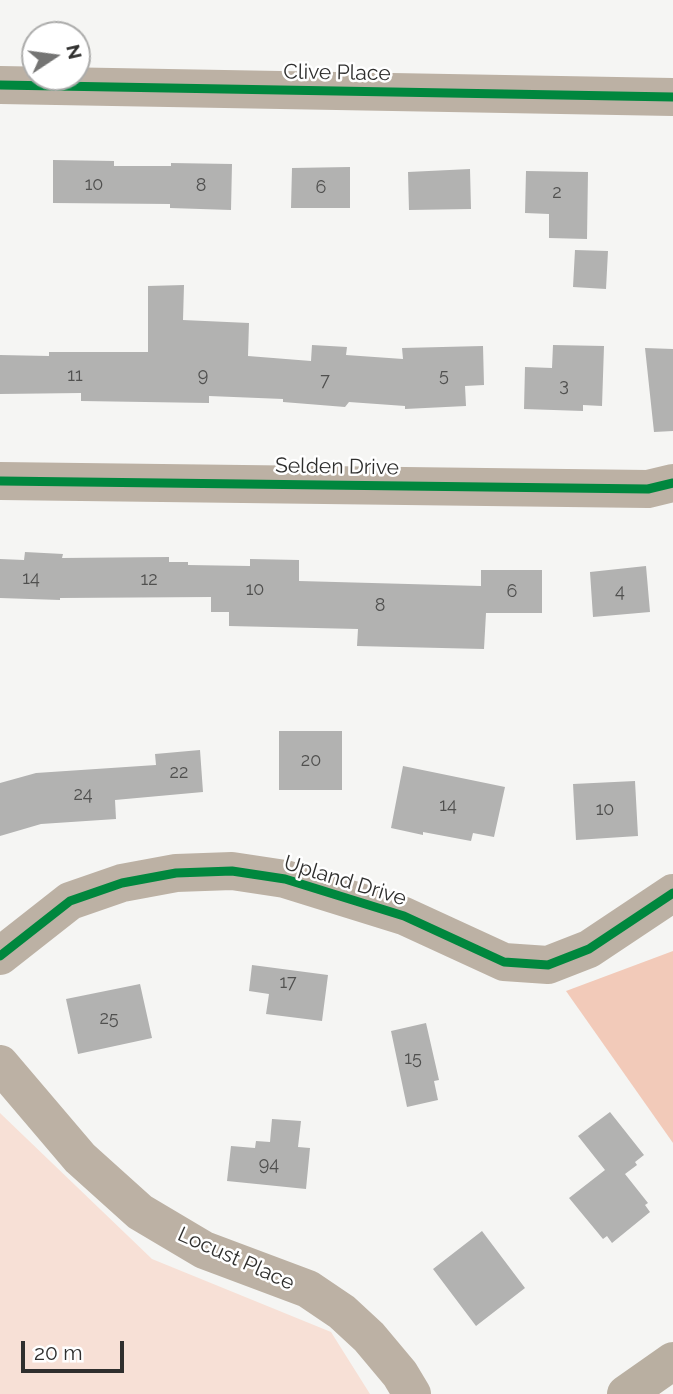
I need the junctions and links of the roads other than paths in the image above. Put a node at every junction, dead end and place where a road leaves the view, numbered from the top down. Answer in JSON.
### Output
{"nodes":[{"id":1,"x":0,"y":85,"type":"edge"},
{"id":2,"x":673,"y":97,"type":"edge"},
{"id":3,"x":0,"y":481,"type":"edge"},
{"id":4,"x":673,"y":483,"type":"edge"},
{"id":5,"x":673,"y":893,"type":"edge"},
{"id":6,"x":0,"y":956,"type":"edge"},
{"id":7,"x":0,"y":1064,"type":"edge"},
{"id":8,"x":673,"y":1361,"type":"edge"},
{"id":9,"x":412,"y":1394,"type":"edge"},
{"id":10,"x":626,"y":1394,"type":"edge"}],
"edges":[{"from":1,"to":2,"type":"street","name":"Clive Place"},
{"from":3,"to":4,"type":"street","name":"Selden Drive"},
{"from":5,"to":6,"type":"street","name":"Upland Drive"},
{"from":7,"to":9,"type":"street","name":"Locust Place"},
{"from":8,"to":10,"type":"main road"}]}
